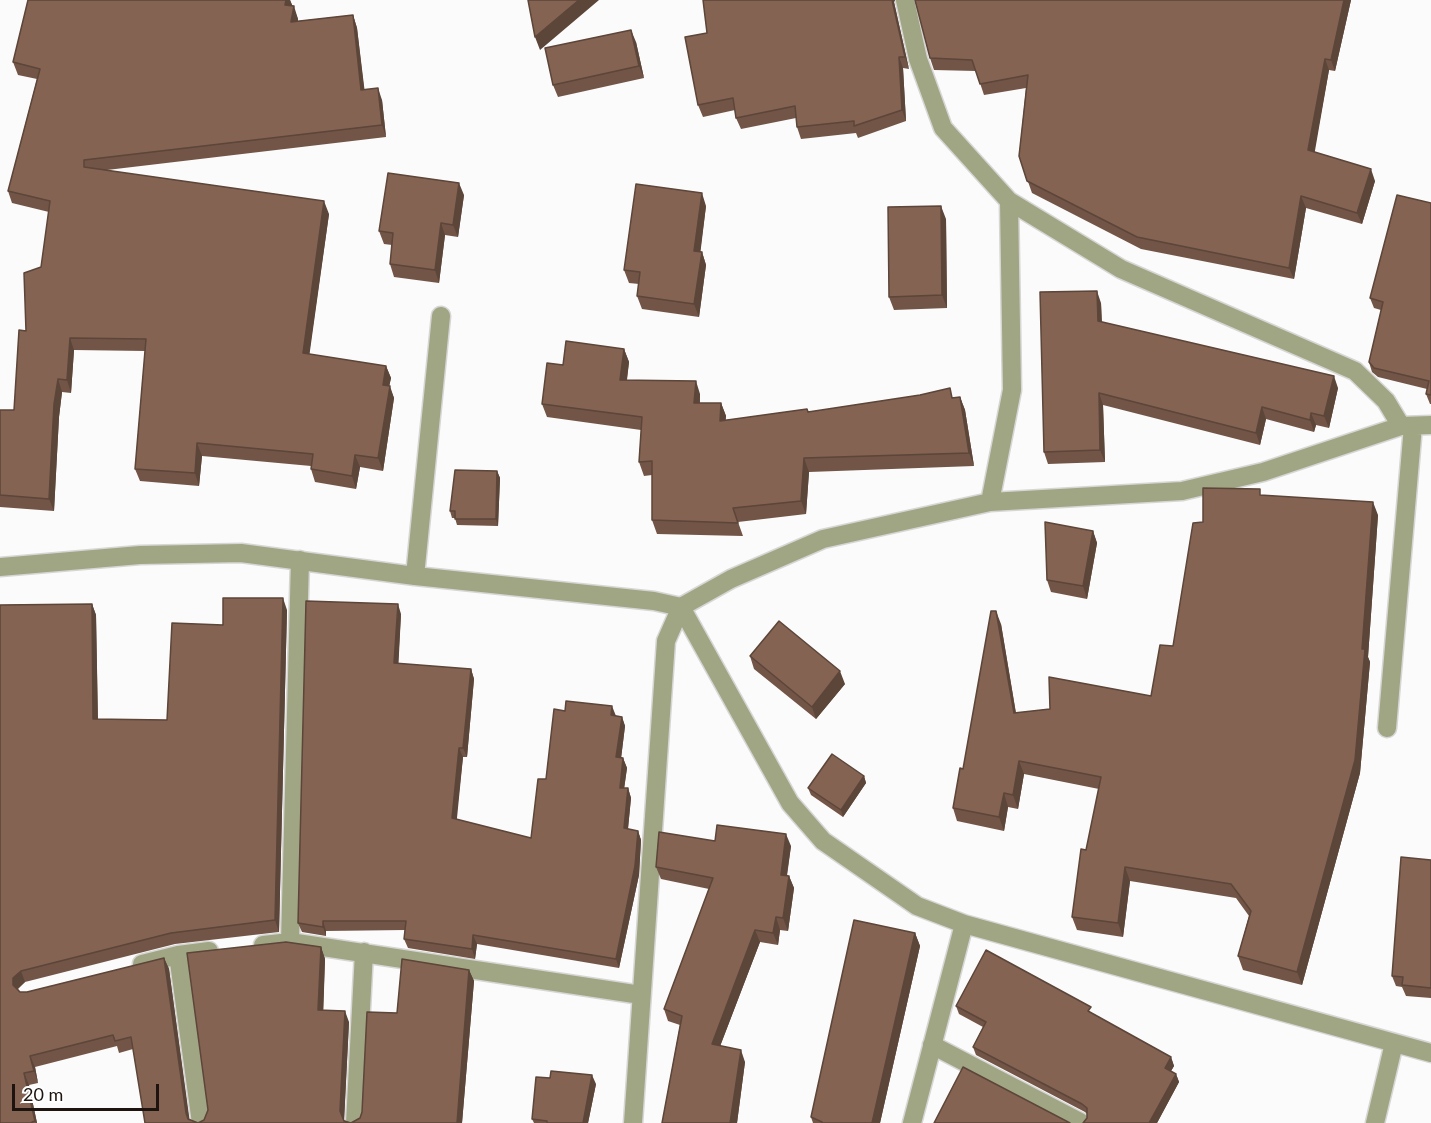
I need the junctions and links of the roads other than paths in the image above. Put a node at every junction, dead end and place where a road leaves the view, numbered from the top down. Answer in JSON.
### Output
{"nodes":[{"id":1,"x":905,"y":0,"type":"edge"},
{"id":2,"x":1009,"y":201,"type":"junction"},
{"id":3,"x":441,"y":316,"type":"dead end"},
{"id":4,"x":1415,"y":426,"type":"edge"},
{"id":5,"x":990,"y":502,"type":"junction"},
{"id":6,"x":300,"y":560,"type":"junction"},
{"id":7,"x":0,"y":567,"type":"edge"},
{"id":8,"x":415,"y":576,"type":"junction"},
{"id":9,"x":681,"y":607,"type":"junction"},
{"id":10,"x":1387,"y":729,"type":"dead end"},
{"id":11,"x":964,"y":924,"type":"junction"},
{"id":12,"x":290,"y":942,"type":"junction"},
{"id":13,"x":246,"y":947,"type":"edge"},
{"id":14,"x":223,"y":949,"type":"edge"},
{"id":15,"x":364,"y":952,"type":"junction"},
{"id":16,"x":178,"y":955,"type":"junction"},
{"id":17,"x":121,"y":969,"type":"edge"},
{"id":18,"x":641,"y":994,"type":"junction"},
{"id":19,"x":1394,"y":1043,"type":"junction"},
{"id":20,"x":932,"y":1045,"type":"junction"},
{"id":21,"x":1431,"y":1053,"type":"edge"},
{"id":22,"x":1080,"y":1122,"type":"edge"},
{"id":23,"x":201,"y":1123,"type":"edge"},
{"id":24,"x":355,"y":1123,"type":"edge"},
{"id":25,"x":633,"y":1123,"type":"edge"},
{"id":26,"x":912,"y":1123,"type":"edge"},
{"id":27,"x":1375,"y":1123,"type":"edge"}],
"edges":[{"from":1,"to":2,"type":"street"},
{"from":2,"to":4,"type":"street"},
{"from":2,"to":5,"type":"street"},
{"from":3,"to":8,"type":"street"},
{"from":4,"to":5,"type":"street"},
{"from":4,"to":10,"type":"street"},
{"from":5,"to":9,"type":"street"},
{"from":6,"to":7,"type":"street"},
{"from":6,"to":8,"type":"street"},
{"from":6,"to":12,"type":"street"},
{"from":8,"to":9,"type":"street"},
{"from":9,"to":11,"type":"street"},
{"from":9,"to":18,"type":"street"},
{"from":11,"to":19,"type":"street"},
{"from":11,"to":20,"type":"street"},
{"from":12,"to":13,"type":"street"},
{"from":12,"to":15,"type":"street"},
{"from":14,"to":16,"type":"street"},
{"from":15,"to":18,"type":"street"},
{"from":15,"to":24,"type":"street"},
{"from":16,"to":17,"type":"street"},
{"from":16,"to":23,"type":"street"},
{"from":18,"to":25,"type":"street"},
{"from":19,"to":21,"type":"street"},
{"from":19,"to":27,"type":"street"},
{"from":20,"to":22,"type":"street"},
{"from":20,"to":26,"type":"street"}]}
